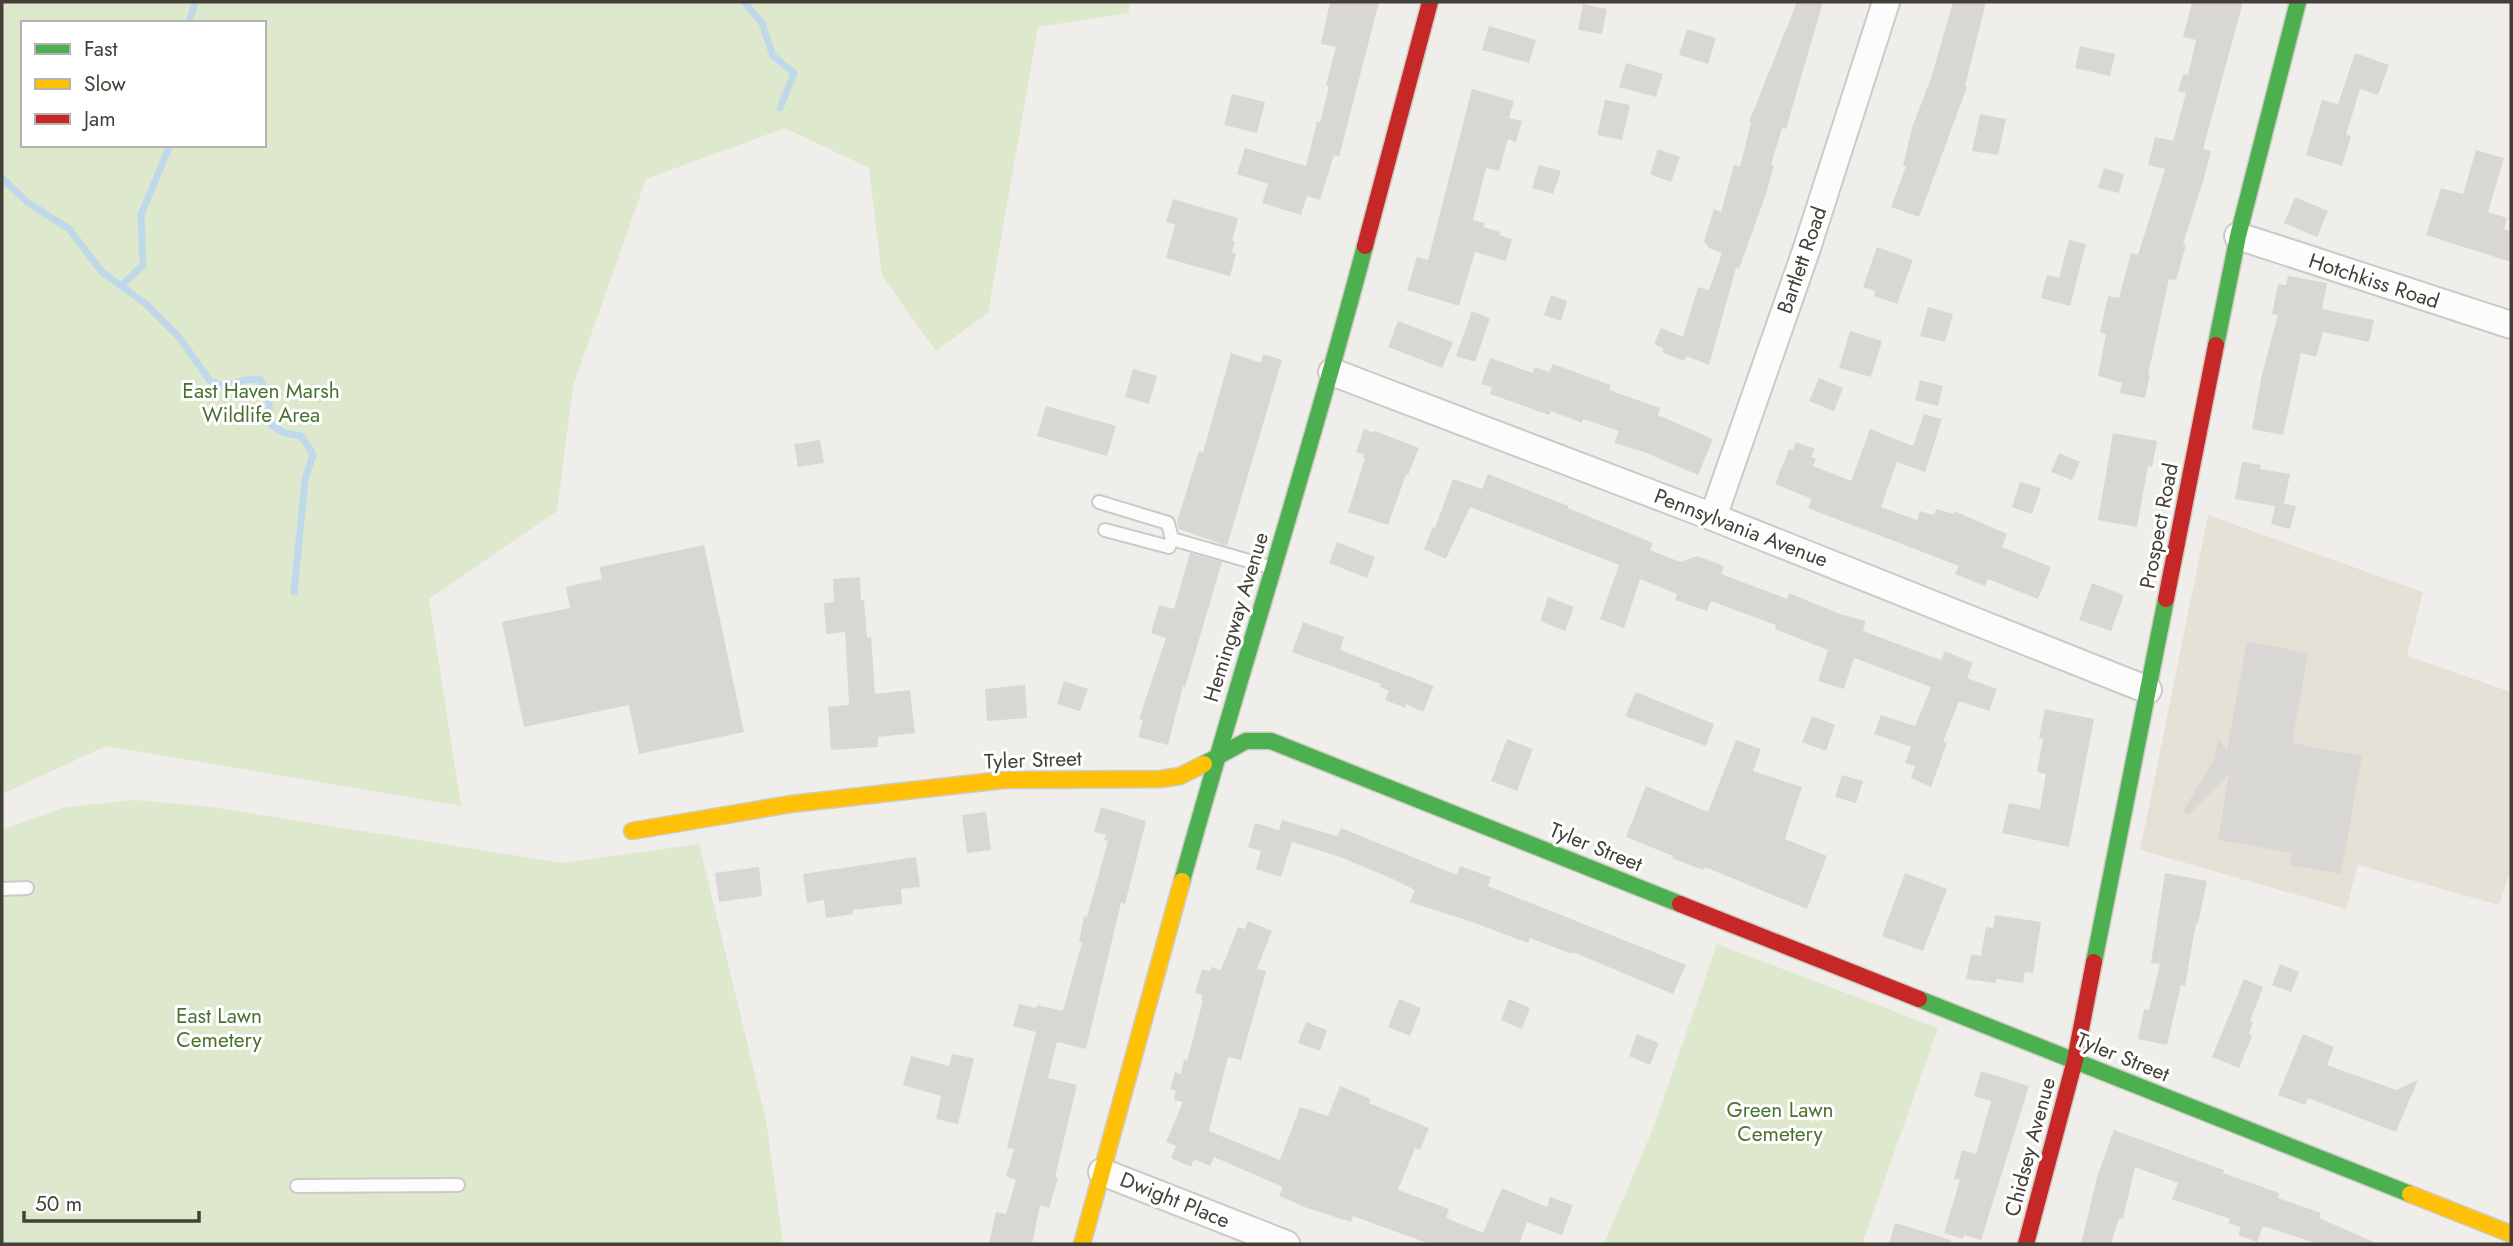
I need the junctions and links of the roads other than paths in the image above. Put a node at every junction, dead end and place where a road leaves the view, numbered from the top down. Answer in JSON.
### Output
{"nodes":[{"id":1,"x":1430,"y":2,"type":"edge"},
{"id":2,"x":1886,"y":2,"type":"edge"},
{"id":3,"x":2298,"y":2,"type":"edge"},
{"id":4,"x":2238,"y":236,"type":"junction"},
{"id":5,"x":2511,"y":326,"type":"edge"},
{"id":6,"x":1332,"y":372,"type":"junction"},
{"id":7,"x":1099,"y":502,"type":"dead end"},
{"id":8,"x":1713,"y":517,"type":"junction"},
{"id":9,"x":1105,"y":530,"type":"dead end"},
{"id":10,"x":1172,"y":538,"type":"junction"},
{"id":11,"x":1273,"y":568,"type":"junction"},
{"id":12,"x":2148,"y":690,"type":"junction"},
{"id":13,"x":1217,"y":755,"type":"junction"},
{"id":14,"x":632,"y":831,"type":"dead end"},
{"id":15,"x":27,"y":888,"type":"dead end"},
{"id":16,"x":2,"y":889,"type":"edge"},
{"id":17,"x":2075,"y":1060,"type":"junction"},
{"id":18,"x":1102,"y":1172,"type":"junction"},
{"id":19,"x":458,"y":1185,"type":"dead end"},
{"id":20,"x":296,"y":1186,"type":"dead end"},
{"id":21,"x":2511,"y":1234,"type":"edge"},
{"id":22,"x":1082,"y":1244,"type":"edge"},
{"id":23,"x":1286,"y":1244,"type":"edge"},
{"id":24,"x":2026,"y":1244,"type":"edge"}],
"edges":[{"from":1,"to":6,"type":"street","name":"Hemingway Avenue"},
{"from":2,"to":8,"type":"street","name":"Bartlett Road"},
{"from":3,"to":4,"type":"street","name":"Prospect Road"},
{"from":4,"to":5,"type":"street","name":"Hotchkiss Road"},
{"from":4,"to":12,"type":"street","name":"Prospect Road"},
{"from":6,"to":8,"type":"street","name":"Pennsylvania Avenue"},
{"from":6,"to":11,"type":"street","name":"Hemingway Avenue"},
{"from":7,"to":10,"type":"lane"},
{"from":8,"to":12,"type":"street","name":"Pennsylvania Avenue"},
{"from":9,"to":10,"type":"lane"},
{"from":10,"to":11,"type":"lane"},
{"from":11,"to":13,"type":"street","name":"Hemingway Avenue"},
{"from":12,"to":17,"type":"street","name":"Prospect Road"},
{"from":13,"to":14,"type":"street","name":"Tyler Street"},
{"from":13,"to":17,"type":"street","name":"Tyler Street"},
{"from":13,"to":18,"type":"street","name":"Hemingway Avenue"},
{"from":15,"to":16,"type":"lane"},
{"from":17,"to":21,"type":"street","name":"Tyler Street"},
{"from":17,"to":24,"type":"street","name":"Chidsey Avenue"},
{"from":18,"to":22,"type":"street","name":"Hemingway Avenue"},
{"from":18,"to":23,"type":"street","name":"Dwight Place"},
{"from":19,"to":20,"type":"lane"}]}
